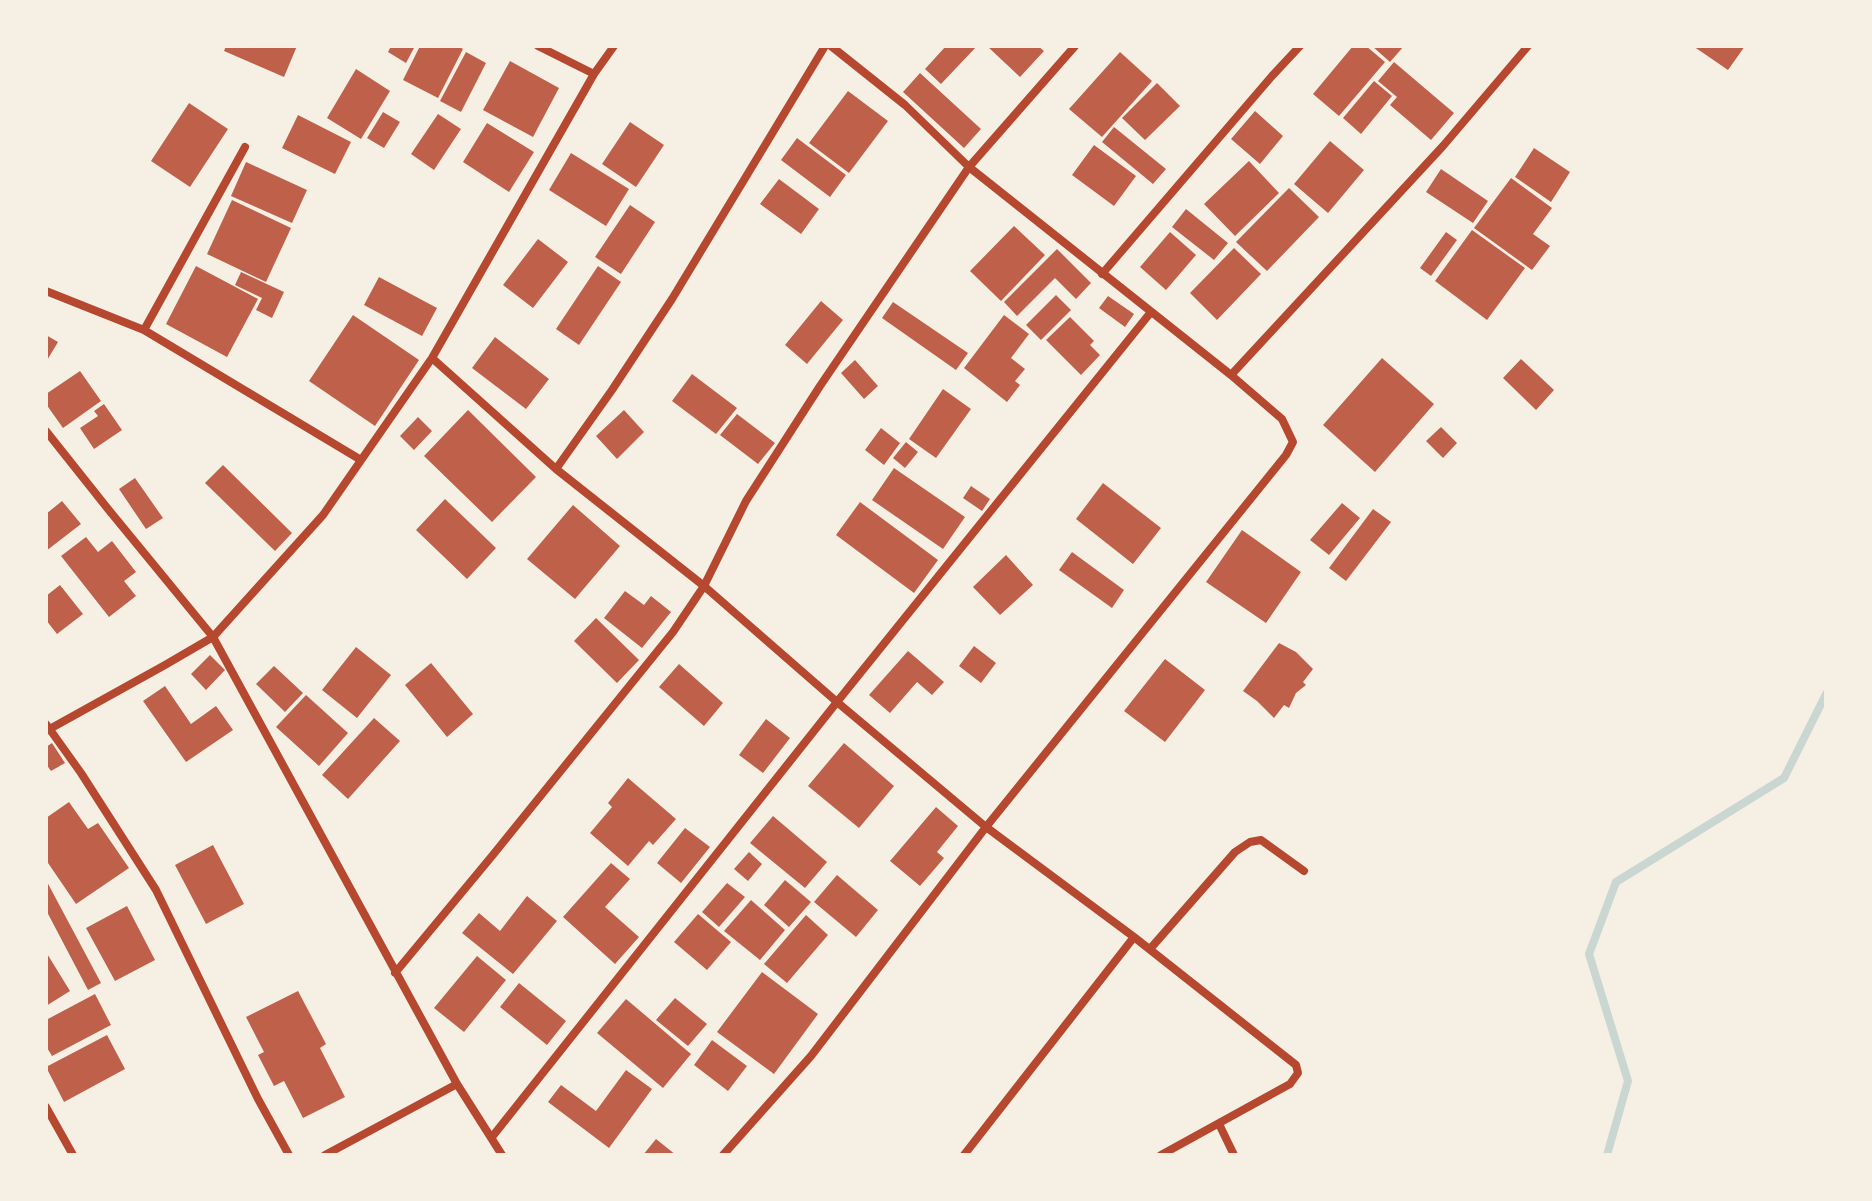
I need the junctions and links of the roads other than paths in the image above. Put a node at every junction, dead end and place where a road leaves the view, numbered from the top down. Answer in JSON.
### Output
{"nodes":[{"id":1,"x":538,"y":46,"type":"edge"},
{"id":2,"x":614,"y":46,"type":"edge"},
{"id":3,"x":825,"y":46,"type":"edge"},
{"id":4,"x":831,"y":46,"type":"edge"},
{"id":5,"x":1075,"y":46,"type":"edge"},
{"id":6,"x":1300,"y":46,"type":"edge"},
{"id":7,"x":1528,"y":46,"type":"edge"},
{"id":8,"x":594,"y":74,"type":"junction"},
{"id":9,"x":245,"y":147,"type":"dead end"},
{"id":10,"x":969,"y":167,"type":"junction"},
{"id":11,"x":1102,"y":274,"type":"junction"},
{"id":12,"x":46,"y":291,"type":"edge"},
{"id":13,"x":1151,"y":312,"type":"junction"},
{"id":14,"x":144,"y":330,"type":"junction"},
{"id":15,"x":432,"y":358,"type":"junction"},
{"id":16,"x":1231,"y":375,"type":"junction"},
{"id":17,"x":46,"y":431,"type":"edge"},
{"id":18,"x":361,"y":460,"type":"junction"},
{"id":19,"x":556,"y":469,"type":"junction"},
{"id":20,"x":704,"y":586,"type":"junction"},
{"id":21,"x":213,"y":637,"type":"junction"},
{"id":22,"x":837,"y":702,"type":"junction"},
{"id":23,"x":47,"y":728,"type":"edge"},
{"id":24,"x":986,"y":827,"type":"junction"},
{"id":25,"x":1304,"y":871,"type":"dead end"},
{"id":26,"x":1134,"y":937,"type":"junction"},
{"id":27,"x":1150,"y":949,"type":"junction"},
{"id":28,"x":395,"y":973,"type":"junction"},
{"id":29,"x":457,"y":1084,"type":"junction"},
{"id":30,"x":46,"y":1107,"type":"edge"},
{"id":31,"x":1219,"y":1124,"type":"junction"},
{"id":32,"x":492,"y":1137,"type":"junction"},
{"id":33,"x":73,"y":1155,"type":"edge"},
{"id":34,"x":289,"y":1155,"type":"edge"},
{"id":35,"x":325,"y":1155,"type":"edge"},
{"id":36,"x":502,"y":1155,"type":"edge"},
{"id":37,"x":723,"y":1155,"type":"edge"},
{"id":38,"x":964,"y":1155,"type":"edge"},
{"id":39,"x":1161,"y":1155,"type":"edge"},
{"id":40,"x":1234,"y":1155,"type":"edge"}],
"edges":[{"from":1,"to":8,"type":"street"},
{"from":2,"to":8,"type":"street"},
{"from":3,"to":19,"type":"street"},
{"from":4,"to":10,"type":"street"},
{"from":5,"to":10,"type":"street"},
{"from":6,"to":11,"type":"street"},
{"from":7,"to":16,"type":"street"},
{"from":8,"to":15,"type":"street"},
{"from":9,"to":14,"type":"street"},
{"from":10,"to":11,"type":"street"},
{"from":10,"to":20,"type":"street"},
{"from":11,"to":13,"type":"street"},
{"from":12,"to":14,"type":"street"},
{"from":13,"to":16,"type":"street"},
{"from":13,"to":22,"type":"street"},
{"from":14,"to":18,"type":"street"},
{"from":15,"to":18,"type":"street"},
{"from":15,"to":19,"type":"street"},
{"from":16,"to":24,"type":"street"},
{"from":17,"to":21,"type":"street"},
{"from":18,"to":21,"type":"street"},
{"from":19,"to":20,"type":"street"},
{"from":20,"to":22,"type":"street"},
{"from":20,"to":28,"type":"street"},
{"from":21,"to":23,"type":"street"},
{"from":21,"to":28,"type":"street"},
{"from":22,"to":24,"type":"street"},
{"from":22,"to":32,"type":"street"},
{"from":23,"to":34,"type":"street"},
{"from":24,"to":26,"type":"street"},
{"from":24,"to":37,"type":"street"},
{"from":25,"to":27,"type":"street"},
{"from":26,"to":27,"type":"street"},
{"from":26,"to":38,"type":"street"},
{"from":27,"to":31,"type":"street"},
{"from":28,"to":29,"type":"street"},
{"from":29,"to":32,"type":"street"},
{"from":29,"to":35,"type":"street"},
{"from":30,"to":33,"type":"street"},
{"from":31,"to":39,"type":"street"},
{"from":31,"to":40,"type":"street"},
{"from":32,"to":36,"type":"street"}]}
